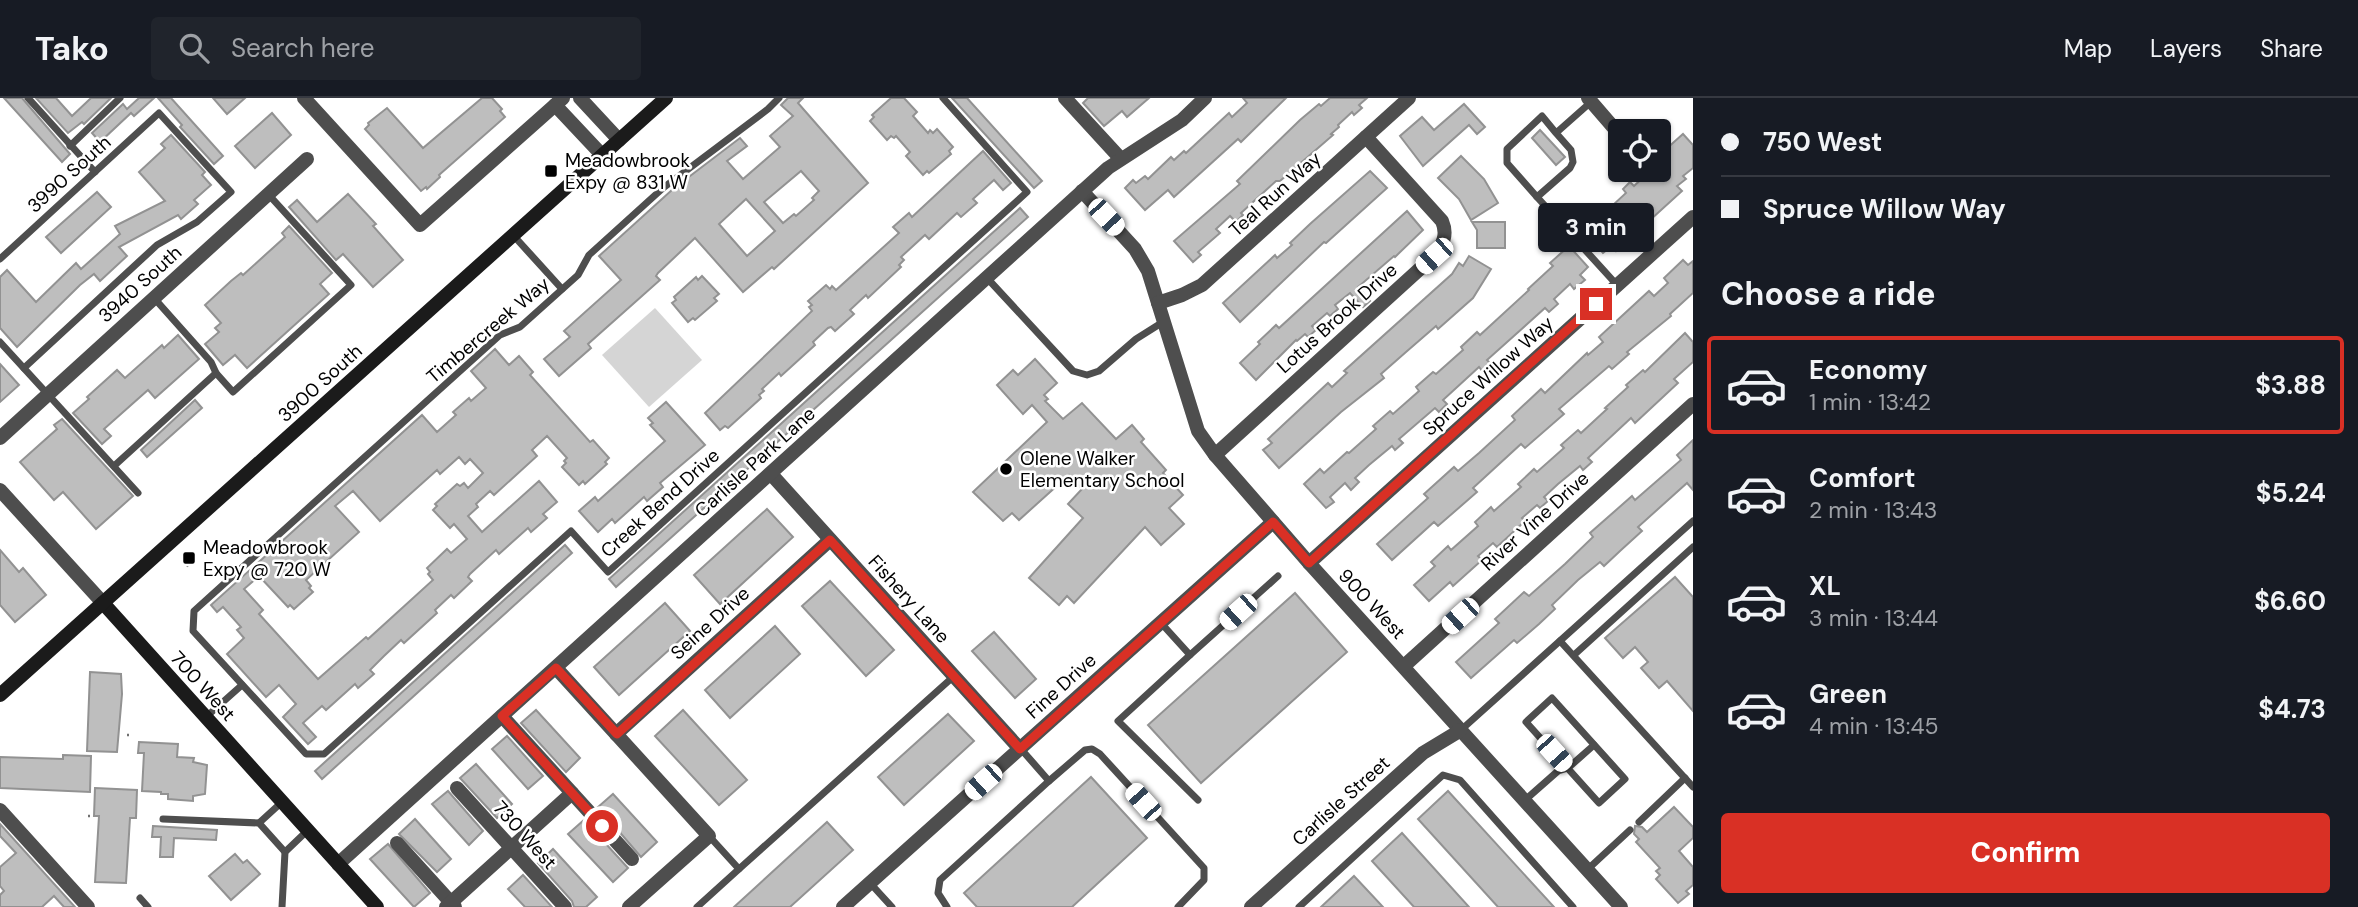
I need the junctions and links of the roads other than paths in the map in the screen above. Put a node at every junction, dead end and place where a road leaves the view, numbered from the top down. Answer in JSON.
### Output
{"nodes":[{"id":1,"x":28,"y":98,"type":"edge"},
{"id":2,"x":120,"y":98,"type":"edge"},
{"id":3,"x":304,"y":98,"type":"edge"},
{"id":4,"x":580,"y":98,"type":"edge"},
{"id":5,"x":666,"y":98,"type":"edge"},
{"id":6,"x":779,"y":98,"type":"edge"},
{"id":7,"x":943,"y":98,"type":"edge"},
{"id":8,"x":1065,"y":98,"type":"edge"},
{"id":9,"x":1205,"y":98,"type":"edge"},
{"id":10,"x":1409,"y":98,"type":"edge"},
{"id":11,"x":1589,"y":100,"type":"edge"},
{"id":12,"x":559,"y":101,"type":"edge"},
{"id":13,"x":1608,"y":121,"type":"edge"},
{"id":14,"x":1556,"y":132,"type":"junction"},
{"id":15,"x":1366,"y":137,"type":"junction"},
{"id":16,"x":619,"y":141,"type":"junction"},
{"id":17,"x":71,"y":146,"type":"junction"},
{"id":18,"x":602,"y":155,"type":"junction"},
{"id":19,"x":1120,"y":158,"type":"junction"},
{"id":20,"x":307,"y":159,"type":"dead end"},
{"id":21,"x":94,"y":172,"type":"junction"},
{"id":22,"x":1082,"y":191,"type":"junction"},
{"id":23,"x":268,"y":194,"type":"junction"},
{"id":24,"x":1537,"y":197,"type":"junction"},
{"id":25,"x":1693,"y":217,"type":"edge"},
{"id":26,"x":513,"y":235,"type":"junction"},
{"id":27,"x":0,"y":259,"type":"edge"},
{"id":28,"x":987,"y":277,"type":"junction"},
{"id":29,"x":1617,"y":285,"type":"junction"},
{"id":30,"x":562,"y":289,"type":"junction"},
{"id":31,"x":154,"y":298,"type":"junction"},
{"id":32,"x":1158,"y":303,"type":"junction"},
{"id":33,"x":1163,"y":322,"type":"junction"},
{"id":34,"x":0,"y":342,"type":"edge"},
{"id":35,"x":24,"y":368,"type":"junction"},
{"id":36,"x":216,"y":373,"type":"junction"},
{"id":37,"x":48,"y":394,"type":"junction"},
{"id":38,"x":1693,"y":404,"type":"edge"},
{"id":39,"x":0,"y":439,"type":"edge"},
{"id":40,"x":1215,"y":455,"type":"junction"},
{"id":41,"x":114,"y":466,"type":"junction"},
{"id":42,"x":771,"y":474,"type":"junction"},
{"id":43,"x":0,"y":490,"type":"edge"},
{"id":44,"x":138,"y":493,"type":"dead end"},
{"id":45,"x":1693,"y":521,"type":"edge"},
{"id":46,"x":1273,"y":522,"type":"junction"},
{"id":47,"x":830,"y":540,"type":"junction"},
{"id":48,"x":1693,"y":547,"type":"edge"},
{"id":49,"x":1309,"y":563,"type":"junction"},
{"id":50,"x":1278,"y":576,"type":"dead end"},
{"id":51,"x":103,"y":603,"type":"junction"},
{"id":52,"x":1161,"y":623,"type":"junction"},
{"id":53,"x":1560,"y":641,"type":"junction"},
{"id":54,"x":1190,"y":655,"type":"junction"},
{"id":55,"x":1574,"y":655,"type":"junction"},
{"id":56,"x":1404,"y":666,"type":"junction"},
{"id":57,"x":556,"y":668,"type":"junction"},
{"id":58,"x":953,"y":677,"type":"junction"},
{"id":59,"x":242,"y":685,"type":"junction"},
{"id":60,"x":0,"y":695,"type":"edge"},
{"id":61,"x":502,"y":716,"type":"junction"},
{"id":62,"x":206,"y":718,"type":"junction"},
{"id":63,"x":1461,"y":730,"type":"junction"},
{"id":64,"x":617,"y":734,"type":"junction"},
{"id":65,"x":1594,"y":745,"type":"junction"},
{"id":66,"x":1020,"y":749,"type":"junction"},
{"id":67,"x":1568,"y":768,"type":"junction"},
{"id":68,"x":1685,"y":778,"type":"junction"},
{"id":69,"x":1049,"y":781,"type":"junction"},
{"id":70,"x":1693,"y":787,"type":"edge"},
{"id":71,"x":457,"y":788,"type":"dead end"},
{"id":72,"x":572,"y":793,"type":"junction"},
{"id":73,"x":1198,"y":800,"type":"dead end"},
{"id":74,"x":1525,"y":800,"type":"junction"},
{"id":75,"x":282,"y":802,"type":"junction"},
{"id":76,"x":0,"y":810,"type":"edge"},
{"id":77,"x":163,"y":819,"type":"dead end"},
{"id":78,"x":1639,"y":822,"type":"dead end"},
{"id":79,"x":259,"y":823,"type":"junction"},
{"id":80,"x":307,"y":830,"type":"junction"},
{"id":81,"x":1630,"y":830,"type":"dead end"},
{"id":82,"x":709,"y":836,"type":"junction"},
{"id":83,"x":397,"y":843,"type":"dead end"},
{"id":84,"x":511,"y":848,"type":"junction"},
{"id":85,"x":285,"y":852,"type":"junction"},
{"id":86,"x":632,"y":859,"type":"dead end"},
{"id":87,"x":338,"y":864,"type":"junction"},
{"id":88,"x":739,"y":869,"type":"junction"},
{"id":89,"x":1587,"y":870,"type":"junction"},
{"id":90,"x":870,"y":883,"type":"junction"},
{"id":91,"x":140,"y":898,"type":"dead end"},
{"id":92,"x":450,"y":906,"type":"edge"},
{"id":93,"x":88,"y":907,"type":"edge"},
{"id":94,"x":148,"y":907,"type":"edge"},
{"id":95,"x":282,"y":907,"type":"edge"},
{"id":96,"x":377,"y":907,"type":"edge"},
{"id":97,"x":565,"y":907,"type":"edge"},
{"id":98,"x":629,"y":907,"type":"edge"},
{"id":99,"x":697,"y":907,"type":"edge"},
{"id":100,"x":843,"y":907,"type":"edge"},
{"id":101,"x":892,"y":907,"type":"edge"},
{"id":102,"x":947,"y":907,"type":"edge"},
{"id":103,"x":1178,"y":907,"type":"edge"},
{"id":104,"x":1251,"y":907,"type":"edge"},
{"id":105,"x":1299,"y":907,"type":"edge"},
{"id":106,"x":1573,"y":907,"type":"edge"},
{"id":107,"x":1621,"y":907,"type":"edge"}],
"edges":[{"from":1,"to":17,"type":"lane"},
{"from":2,"to":17,"type":"lane"},
{"from":3,"to":12,"type":"street"},
{"from":4,"to":16,"type":"street"},
{"from":5,"to":16,"type":"main road","name":"3900 South"},
{"from":6,"to":30,"type":"lane","name":"Timbercreek Way"},
{"from":7,"to":59,"type":"lane","name":"Creek Bend Drive"},
{"from":8,"to":19,"type":"street"},
{"from":9,"to":19,"type":"street","name":"Carlisle Park Lane"},
{"from":10,"to":15,"type":"street","name":"Teal Run Way"},
{"from":11,"to":13,"type":"street"},
{"from":11,"to":14,"type":"lane"},
{"from":12,"to":18,"type":"street"},
{"from":14,"to":24,"type":"lane"},
{"from":14,"to":24,"type":"lane"},
{"from":15,"to":32,"type":"street","name":"Teal Run Way"},
{"from":15,"to":40,"type":"street","name":"Lotus Brook Drive"},
{"from":16,"to":18,"type":"main road","name":"3900 South"},
{"from":17,"to":21,"type":"lane"},
{"from":18,"to":26,"type":"main road","name":"3900 South"},
{"from":19,"to":22,"type":"street","name":"Carlisle Park Lane"},
{"from":20,"to":23,"type":"street","name":"3940 South"},
{"from":21,"to":27,"type":"lane","name":"3990 South"},
{"from":21,"to":35,"type":"lane","name":"3990 South"},
{"from":22,"to":28,"type":"street","name":"Carlisle Park Lane"},
{"from":22,"to":32,"type":"street","name":"900 West"},
{"from":23,"to":31,"type":"street","name":"3940 South"},
{"from":23,"to":36,"type":"lane"},
{"from":24,"to":29,"type":"lane"},
{"from":25,"to":29,"type":"street","name":"Spruce Willow Way"},
{"from":26,"to":30,"type":"lane"},
{"from":26,"to":51,"type":"main road","name":"3900 South"},
{"from":28,"to":33,"type":"lane"},
{"from":28,"to":42,"type":"street","name":"Carlisle Park Lane"},
{"from":29,"to":49,"type":"street","name":"Spruce Willow Way"},
{"from":30,"to":59,"type":"lane","name":"Timbercreek Way"},
{"from":31,"to":36,"type":"lane"},
{"from":31,"to":37,"type":"street","name":"3940 South"},
{"from":32,"to":33,"type":"street","name":"900 West"},
{"from":33,"to":40,"type":"street","name":"900 West"},
{"from":34,"to":35,"type":"lane"},
{"from":35,"to":37,"type":"lane"},
{"from":36,"to":41,"type":"lane"},
{"from":37,"to":39,"type":"street","name":"3940 South"},
{"from":37,"to":41,"type":"lane"},
{"from":38,"to":56,"type":"street","name":"River Vine Drive"},
{"from":40,"to":46,"type":"street","name":"900 West"},
{"from":41,"to":44,"type":"lane"},
{"from":42,"to":47,"type":"street","name":"Fishery Lane"},
{"from":42,"to":57,"type":"street","name":"Carlisle Park Lane"},
{"from":43,"to":51,"type":"street","name":"700 West"},
{"from":45,"to":53,"type":"lane"},
{"from":46,"to":49,"type":"street","name":"900 West"},
{"from":46,"to":52,"type":"street","name":"Fine Drive"},
{"from":47,"to":58,"type":"street","name":"Fishery Lane"},
{"from":47,"to":64,"type":"street","name":"Seine Drive"},
{"from":48,"to":55,"type":"lane"},
{"from":49,"to":56,"type":"street","name":"900 West"},
{"from":50,"to":54,"type":"lane"},
{"from":51,"to":60,"type":"main road","name":"3900 South"},
{"from":51,"to":62,"type":"main road","name":"700 West"},
{"from":52,"to":54,"type":"lane"},
{"from":52,"to":66,"type":"street","name":"Fine Drive"},
{"from":53,"to":55,"type":"lane"},
{"from":53,"to":63,"type":"lane"},
{"from":54,"to":73,"type":"lane"},
{"from":55,"to":68,"type":"lane"},
{"from":56,"to":63,"type":"street","name":"900 West"},
{"from":57,"to":61,"type":"street","name":"Carlisle Park Lane"},
{"from":57,"to":64,"type":"street"},
{"from":58,"to":66,"type":"street","name":"Fishery Lane"},
{"from":58,"to":88,"type":"lane"},
{"from":59,"to":62,"type":"lane"},
{"from":61,"to":72,"type":"street"},
{"from":61,"to":87,"type":"street","name":"Carlisle Park Lane"},
{"from":62,"to":75,"type":"main road","name":"700 West"},
{"from":63,"to":74,"type":"street","name":"900 West"},
{"from":63,"to":104,"type":"street","name":"Carlisle Street"},
{"from":64,"to":82,"type":"street"},
{"from":65,"to":67,"type":"lane"},
{"from":65,"to":67,"type":"lane"},
{"from":65,"to":67,"type":"lane"},
{"from":66,"to":69,"type":"lane"},
{"from":66,"to":90,"type":"street","name":"Fine Drive"},
{"from":67,"to":74,"type":"lane"},
{"from":68,"to":70,"type":"lane"},
{"from":68,"to":78,"type":"lane"},
{"from":69,"to":102,"type":"lane"},
{"from":69,"to":103,"type":"lane"},
{"from":71,"to":84,"type":"street","name":"730 West"},
{"from":72,"to":84,"type":"street"},
{"from":72,"to":86,"type":"street"},
{"from":74,"to":89,"type":"street","name":"900 West"},
{"from":75,"to":79,"type":"lane"},
{"from":75,"to":80,"type":"main road","name":"700 West"},
{"from":76,"to":93,"type":"street"},
{"from":77,"to":79,"type":"lane"},
{"from":79,"to":85,"type":"lane"},
{"from":80,"to":85,"type":"lane"},
{"from":80,"to":87,"type":"main road","name":"700 West"},
{"from":81,"to":89,"type":"lane"},
{"from":82,"to":88,"type":"lane"},
{"from":82,"to":98,"type":"street"},
{"from":83,"to":92,"type":"street"},
{"from":84,"to":92,"type":"street"},
{"from":84,"to":97,"type":"street","name":"730 West"},
{"from":85,"to":95,"type":"lane"},
{"from":87,"to":96,"type":"main road","name":"700 West"},
{"from":88,"to":99,"type":"lane"},
{"from":89,"to":107,"type":"street","name":"900 West"},
{"from":90,"to":100,"type":"street","name":"Fine Drive"},
{"from":90,"to":101,"type":"lane"},
{"from":91,"to":94,"type":"lane"},
{"from":105,"to":106,"type":"lane"}]}
